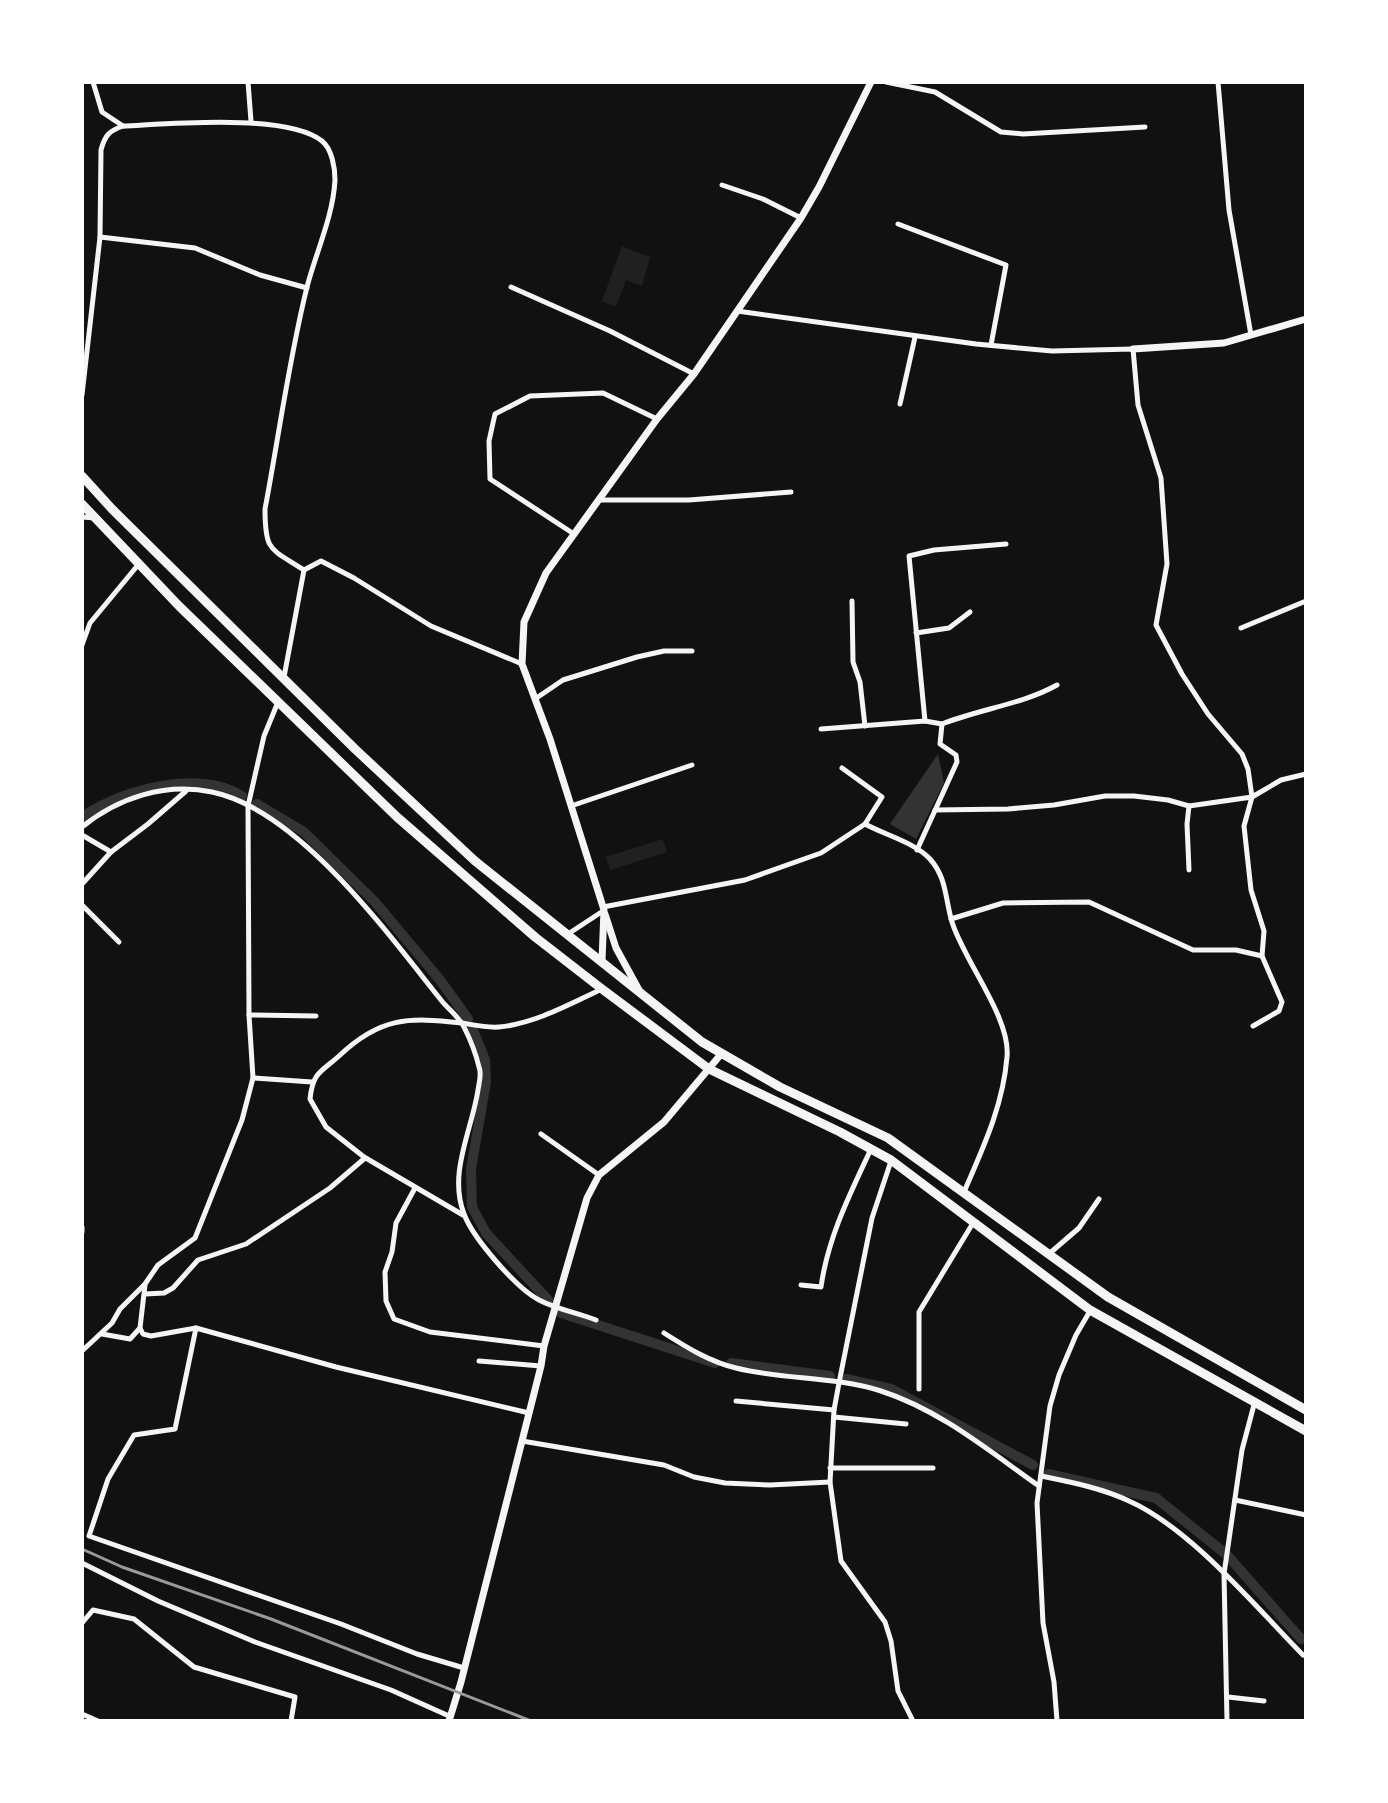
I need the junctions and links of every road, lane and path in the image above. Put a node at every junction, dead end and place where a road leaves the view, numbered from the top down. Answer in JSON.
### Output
{"nodes":[{"id":1,"x":93,"y":82,"type":"edge"},
{"id":2,"x":248,"y":82,"type":"edge"},
{"id":3,"x":871,"y":82,"type":"edge"},
{"id":4,"x":886,"y":82,"type":"edge"},
{"id":5,"x":1218,"y":82,"type":"edge"},
{"id":6,"x":251,"y":121,"type":"junction"},
{"id":7,"x":123,"y":126,"type":"junction"},
{"id":8,"x":1145,"y":127,"type":"dead end"},
{"id":9,"x":722,"y":185,"type":"dead end"},
{"id":10,"x":801,"y":218,"type":"junction"},
{"id":11,"x":898,"y":224,"type":"dead end"},
{"id":12,"x":100,"y":237,"type":"junction"},
{"id":13,"x":511,"y":287,"type":"dead end"},
{"id":14,"x":307,"y":288,"type":"junction"},
{"id":15,"x":735,"y":310,"type":"junction"},
{"id":16,"x":1306,"y":319,"type":"edge"},
{"id":17,"x":915,"y":337,"type":"junction"},
{"id":18,"x":1251,"y":337,"type":"junction"},
{"id":19,"x":991,"y":345,"type":"junction"},
{"id":20,"x":1133,"y":349,"type":"junction"},
{"id":21,"x":694,"y":374,"type":"junction"},
{"id":22,"x":82,"y":395,"type":"edge"},
{"id":23,"x":900,"y":404,"type":"dead end"},
{"id":24,"x":657,"y":419,"type":"junction"},
{"id":25,"x":82,"y":476,"type":"edge"},
{"id":26,"x":791,"y":492,"type":"dead end"},
{"id":27,"x":600,"y":500,"type":"junction"},
{"id":28,"x":82,"y":504,"type":"edge"},
{"id":29,"x":112,"y":509,"type":"junction"},
{"id":30,"x":82,"y":517,"type":"edge"},
{"id":31,"x":96,"y":518,"type":"junction"},
{"id":32,"x":574,"y":534,"type":"junction"},
{"id":33,"x":1006,"y":544,"type":"dead end"},
{"id":34,"x":139,"y":564,"type":"junction"},
{"id":35,"x":304,"y":570,"type":"junction"},
{"id":36,"x":852,"y":601,"type":"dead end"},
{"id":37,"x":1306,"y":601,"type":"edge"},
{"id":38,"x":970,"y":612,"type":"dead end"},
{"id":39,"x":1241,"y":628,"type":"dead end"},
{"id":40,"x":916,"y":633,"type":"junction"},
{"id":41,"x":82,"y":645,"type":"edge"},
{"id":42,"x":692,"y":651,"type":"dead end"},
{"id":43,"x":522,"y":664,"type":"junction"},
{"id":44,"x":284,"y":679,"type":"junction"},
{"id":45,"x":1057,"y":685,"type":"dead end"},
{"id":46,"x":535,"y":699,"type":"junction"},
{"id":47,"x":278,"y":701,"type":"junction"},
{"id":48,"x":925,"y":721,"type":"junction"},
{"id":49,"x":942,"y":724,"type":"junction"},
{"id":50,"x":865,"y":726,"type":"junction"},
{"id":51,"x":821,"y":729,"type":"dead end"},
{"id":52,"x":692,"y":765,"type":"dead end"},
{"id":53,"x":842,"y":768,"type":"dead end"},
{"id":54,"x":1306,"y":774,"type":"edge"},
{"id":55,"x":187,"y":790,"type":"junction"},
{"id":56,"x":1252,"y":797,"type":"junction"},
{"id":57,"x":248,"y":806,"type":"junction"},
{"id":58,"x":570,"y":806,"type":"junction"},
{"id":59,"x":1189,"y":806,"type":"junction"},
{"id":60,"x":935,"y":810,"type":"junction"},
{"id":61,"x":865,"y":824,"type":"junction"},
{"id":62,"x":82,"y":827,"type":"edge"},
{"id":63,"x":82,"y":835,"type":"edge"},
{"id":64,"x":917,"y":850,"type":"junction"},
{"id":65,"x":111,"y":852,"type":"junction"},
{"id":66,"x":1189,"y":870,"type":"dead end"},
{"id":67,"x":82,"y":884,"type":"edge"},
{"id":68,"x":82,"y":905,"type":"edge"},
{"id":69,"x":604,"y":908,"type":"junction"},
{"id":70,"x":951,"y":919,"type":"junction"},
{"id":71,"x":566,"y":935,"type":"junction"},
{"id":72,"x":119,"y":942,"type":"dead end"},
{"id":73,"x":1262,"y":956,"type":"junction"},
{"id":74,"x":602,"y":961,"type":"junction"},
{"id":75,"x":589,"y":979,"type":"junction"},
{"id":76,"x":602,"y":989,"type":"junction"},
{"id":77,"x":642,"y":995,"type":"junction"},
{"id":78,"x":249,"y":1015,"type":"junction"},
{"id":79,"x":316,"y":1016,"type":"dead end"},
{"id":80,"x":463,"y":1024,"type":"junction"},
{"id":81,"x":1253,"y":1026,"type":"dead end"},
{"id":82,"x":722,"y":1053,"type":"junction"},
{"id":83,"x":709,"y":1069,"type":"junction"},
{"id":84,"x":253,"y":1078,"type":"junction"},
{"id":85,"x":312,"y":1082,"type":"junction"},
{"id":86,"x":541,"y":1134,"type":"dead end"},
{"id":87,"x":871,"y":1149,"type":"junction"},
{"id":88,"x":366,"y":1157,"type":"junction"},
{"id":89,"x":891,"y":1160,"type":"junction"},
{"id":90,"x":599,"y":1175,"type":"junction"},
{"id":91,"x":415,"y":1188,"type":"junction"},
{"id":92,"x":964,"y":1192,"type":"junction"},
{"id":93,"x":1099,"y":1199,"type":"dead end"},
{"id":94,"x":464,"y":1215,"type":"junction"},
{"id":95,"x":973,"y":1222,"type":"junction"},
{"id":96,"x":1050,"y":1253,"type":"junction"},
{"id":97,"x":145,"y":1284,"type":"junction"},
{"id":98,"x":801,"y":1285,"type":"dead end"},
{"id":99,"x":145,"y":1294,"type":"junction"},
{"id":100,"x":555,"y":1305,"type":"junction"},
{"id":101,"x":1090,"y":1310,"type":"junction"},
{"id":102,"x":596,"y":1320,"type":"dead end"},
{"id":103,"x":140,"y":1328,"type":"junction"},
{"id":104,"x":196,"y":1328,"type":"junction"},
{"id":105,"x":664,"y":1333,"type":"dead end"},
{"id":106,"x":102,"y":1334,"type":"junction"},
{"id":107,"x":544,"y":1346,"type":"junction"},
{"id":108,"x":82,"y":1351,"type":"edge"},
{"id":109,"x":479,"y":1361,"type":"dead end"},
{"id":110,"x":541,"y":1366,"type":"junction"},
{"id":111,"x":839,"y":1383,"type":"junction"},
{"id":112,"x":919,"y":1389,"type":"dead end"},
{"id":113,"x":736,"y":1401,"type":"dead end"},
{"id":114,"x":1255,"y":1401,"type":"junction"},
{"id":115,"x":1306,"y":1408,"type":"edge"},
{"id":116,"x":529,"y":1413,"type":"junction"},
{"id":117,"x":834,"y":1414,"type":"junction"},
{"id":118,"x":906,"y":1424,"type":"dead end"},
{"id":119,"x":1306,"y":1431,"type":"edge"},
{"id":120,"x":522,"y":1441,"type":"junction"},
{"id":121,"x":830,"y":1468,"type":"junction"},
{"id":122,"x":933,"y":1468,"type":"dead end"},
{"id":123,"x":1041,"y":1476,"type":"junction"},
{"id":124,"x":830,"y":1482,"type":"junction"},
{"id":125,"x":1039,"y":1486,"type":"junction"},
{"id":126,"x":1235,"y":1500,"type":"junction"},
{"id":127,"x":1306,"y":1515,"type":"edge"},
{"id":128,"x":82,"y":1563,"type":"edge"},
{"id":129,"x":1224,"y":1574,"type":"junction"},
{"id":130,"x":82,"y":1623,"type":"edge"},
{"id":131,"x":1303,"y":1655,"type":"dead end"},
{"id":132,"x":464,"y":1668,"type":"junction"},
{"id":133,"x":1228,"y":1697,"type":"junction"},
{"id":134,"x":1264,"y":1701,"type":"dead end"},
{"id":135,"x":82,"y":1714,"type":"edge"},
{"id":136,"x":449,"y":1718,"type":"edge"},
{"id":137,"x":98,"y":1721,"type":"edge"},
{"id":138,"x":291,"y":1721,"type":"edge"},
{"id":139,"x":913,"y":1721,"type":"edge"},
{"id":140,"x":1057,"y":1721,"type":"edge"},
{"id":141,"x":1227,"y":1721,"type":"edge"}],
"edges":[{"from":1,"to":7,"type":"street"},
{"from":2,"to":6,"type":"street"},
{"from":3,"to":10,"type":"street"},
{"from":4,"to":8,"type":"street"},
{"from":5,"to":18,"type":"street"},
{"from":6,"to":7,"type":"street"},
{"from":6,"to":14,"type":"street"},
{"from":7,"to":12,"type":"street"},
{"from":9,"to":10,"type":"street"},
{"from":10,"to":15,"type":"street"},
{"from":11,"to":19,"type":"street"},
{"from":12,"to":14,"type":"street"},
{"from":12,"to":22,"type":"street"},
{"from":13,"to":21,"type":"street"},
{"from":14,"to":35,"type":"street"},
{"from":15,"to":17,"type":"street"},
{"from":15,"to":21,"type":"street"},
{"from":16,"to":18,"type":"street"},
{"from":17,"to":19,"type":"street"},
{"from":17,"to":23,"type":"street"},
{"from":18,"to":20,"type":"street"},
{"from":19,"to":20,"type":"street"},
{"from":20,"to":56,"type":"street"},
{"from":21,"to":24,"type":"street"},
{"from":24,"to":27,"type":"street"},
{"from":24,"to":32,"type":"street"},
{"from":25,"to":29,"type":"main road"},
{"from":26,"to":27,"type":"street"},
{"from":27,"to":32,"type":"street"},
{"from":28,"to":31,"type":"main road"},
{"from":29,"to":31,"type":"main road"},
{"from":29,"to":44,"type":"main road"},
{"from":30,"to":31,"type":"street"},
{"from":31,"to":34,"type":"main road"},
{"from":32,"to":43,"type":"street"},
{"from":33,"to":40,"type":"street"},
{"from":34,"to":41,"type":"street"},
{"from":34,"to":47,"type":"main road"},
{"from":35,"to":43,"type":"street"},
{"from":35,"to":44,"type":"street"},
{"from":36,"to":50,"type":"street"},
{"from":37,"to":39,"type":"street"},
{"from":38,"to":40,"type":"street"},
{"from":40,"to":48,"type":"street"},
{"from":42,"to":46,"type":"street"},
{"from":43,"to":46,"type":"street"},
{"from":44,"to":71,"type":"main road"},
{"from":45,"to":49,"type":"street"},
{"from":46,"to":58,"type":"street"},
{"from":47,"to":57,"type":"street"},
{"from":47,"to":75,"type":"main road"},
{"from":48,"to":49,"type":"street"},
{"from":48,"to":50,"type":"street"},
{"from":49,"to":60,"type":"street"},
{"from":50,"to":51,"type":"street"},
{"from":52,"to":58,"type":"street"},
{"from":53,"to":61,"type":"street"},
{"from":54,"to":56,"type":"street"},
{"from":55,"to":57,"type":"street"},
{"from":55,"to":62,"type":"street"},
{"from":55,"to":65,"type":"street"},
{"from":56,"to":59,"type":"street"},
{"from":56,"to":73,"type":"street"},
{"from":57,"to":78,"type":"street"},
{"from":57,"to":80,"type":"street"},
{"from":58,"to":69,"type":"street"},
{"from":59,"to":60,"type":"street"},
{"from":59,"to":66,"type":"street"},
{"from":60,"to":64,"type":"street"},
{"from":61,"to":64,"type":"street"},
{"from":61,"to":69,"type":"street"},
{"from":63,"to":65,"type":"street"},
{"from":64,"to":70,"type":"street"},
{"from":65,"to":67,"type":"street"},
{"from":68,"to":72,"type":"street"},
{"from":69,"to":71,"type":"street"},
{"from":69,"to":74,"type":"street"},
{"from":69,"to":77,"type":"street"},
{"from":70,"to":73,"type":"street"},
{"from":70,"to":92,"type":"street"},
{"from":71,"to":74,"type":"main road"},
{"from":73,"to":81,"type":"street"},
{"from":74,"to":75,"type":"main road"},
{"from":74,"to":77,"type":"main road"},
{"from":75,"to":76,"type":"main road"},
{"from":76,"to":80,"type":"street"},
{"from":76,"to":83,"type":"main road"},
{"from":77,"to":82,"type":"main road"},
{"from":78,"to":79,"type":"street"},
{"from":78,"to":84,"type":"street"},
{"from":80,"to":85,"type":"street"},
{"from":80,"to":94,"type":"street"},
{"from":82,"to":83,"type":"street"},
{"from":82,"to":92,"type":"main road"},
{"from":83,"to":87,"type":"main road"},
{"from":83,"to":90,"type":"street"},
{"from":84,"to":85,"type":"street"},
{"from":84,"to":97,"type":"street"},
{"from":85,"to":88,"type":"street"},
{"from":86,"to":90,"type":"street"},
{"from":87,"to":89,"type":"main road"},
{"from":87,"to":98,"type":"street"},
{"from":88,"to":91,"type":"street"},
{"from":88,"to":99,"type":"street"},
{"from":89,"to":95,"type":"main road"},
{"from":89,"to":111,"type":"street"},
{"from":90,"to":100,"type":"street"},
{"from":91,"to":94,"type":"street"},
{"from":91,"to":107,"type":"street"},
{"from":92,"to":96,"type":"main road"},
{"from":93,"to":96,"type":"street"},
{"from":94,"to":100,"type":"street"},
{"from":95,"to":101,"type":"main road"},
{"from":95,"to":112,"type":"street"},
{"from":96,"to":115,"type":"main road"},
{"from":97,"to":99,"type":"street"},
{"from":97,"to":106,"type":"street"},
{"from":99,"to":103,"type":"street"},
{"from":100,"to":102,"type":"street"},
{"from":100,"to":107,"type":"street"},
{"from":101,"to":114,"type":"main road"},
{"from":101,"to":123,"type":"street"},
{"from":103,"to":104,"type":"street"},
{"from":103,"to":106,"type":"street"},
{"from":104,"to":116,"type":"street"},
{"from":104,"to":132,"type":"street"},
{"from":105,"to":111,"type":"street"},
{"from":106,"to":108,"type":"street"},
{"from":107,"to":110,"type":"street"},
{"from":109,"to":110,"type":"street"},
{"from":110,"to":116,"type":"street"},
{"from":111,"to":117,"type":"street"},
{"from":111,"to":125,"type":"street"},
{"from":113,"to":117,"type":"street"},
{"from":114,"to":119,"type":"main road"},
{"from":114,"to":126,"type":"street"},
{"from":116,"to":120,"type":"street"},
{"from":117,"to":118,"type":"street"},
{"from":117,"to":121,"type":"street"},
{"from":120,"to":124,"type":"street"},
{"from":120,"to":132,"type":"street"},
{"from":121,"to":122,"type":"street"},
{"from":121,"to":124,"type":"street"},
{"from":123,"to":125,"type":"street"},
{"from":123,"to":129,"type":"street"},
{"from":124,"to":139,"type":"street"},
{"from":125,"to":140,"type":"street"},
{"from":126,"to":127,"type":"street"},
{"from":126,"to":129,"type":"street"},
{"from":128,"to":136,"type":"street"},
{"from":129,"to":131,"type":"street"},
{"from":129,"to":133,"type":"street"},
{"from":130,"to":138,"type":"street"},
{"from":132,"to":136,"type":"street"},
{"from":133,"to":134,"type":"street"},
{"from":133,"to":141,"type":"street"},
{"from":135,"to":137,"type":"street"}]}
